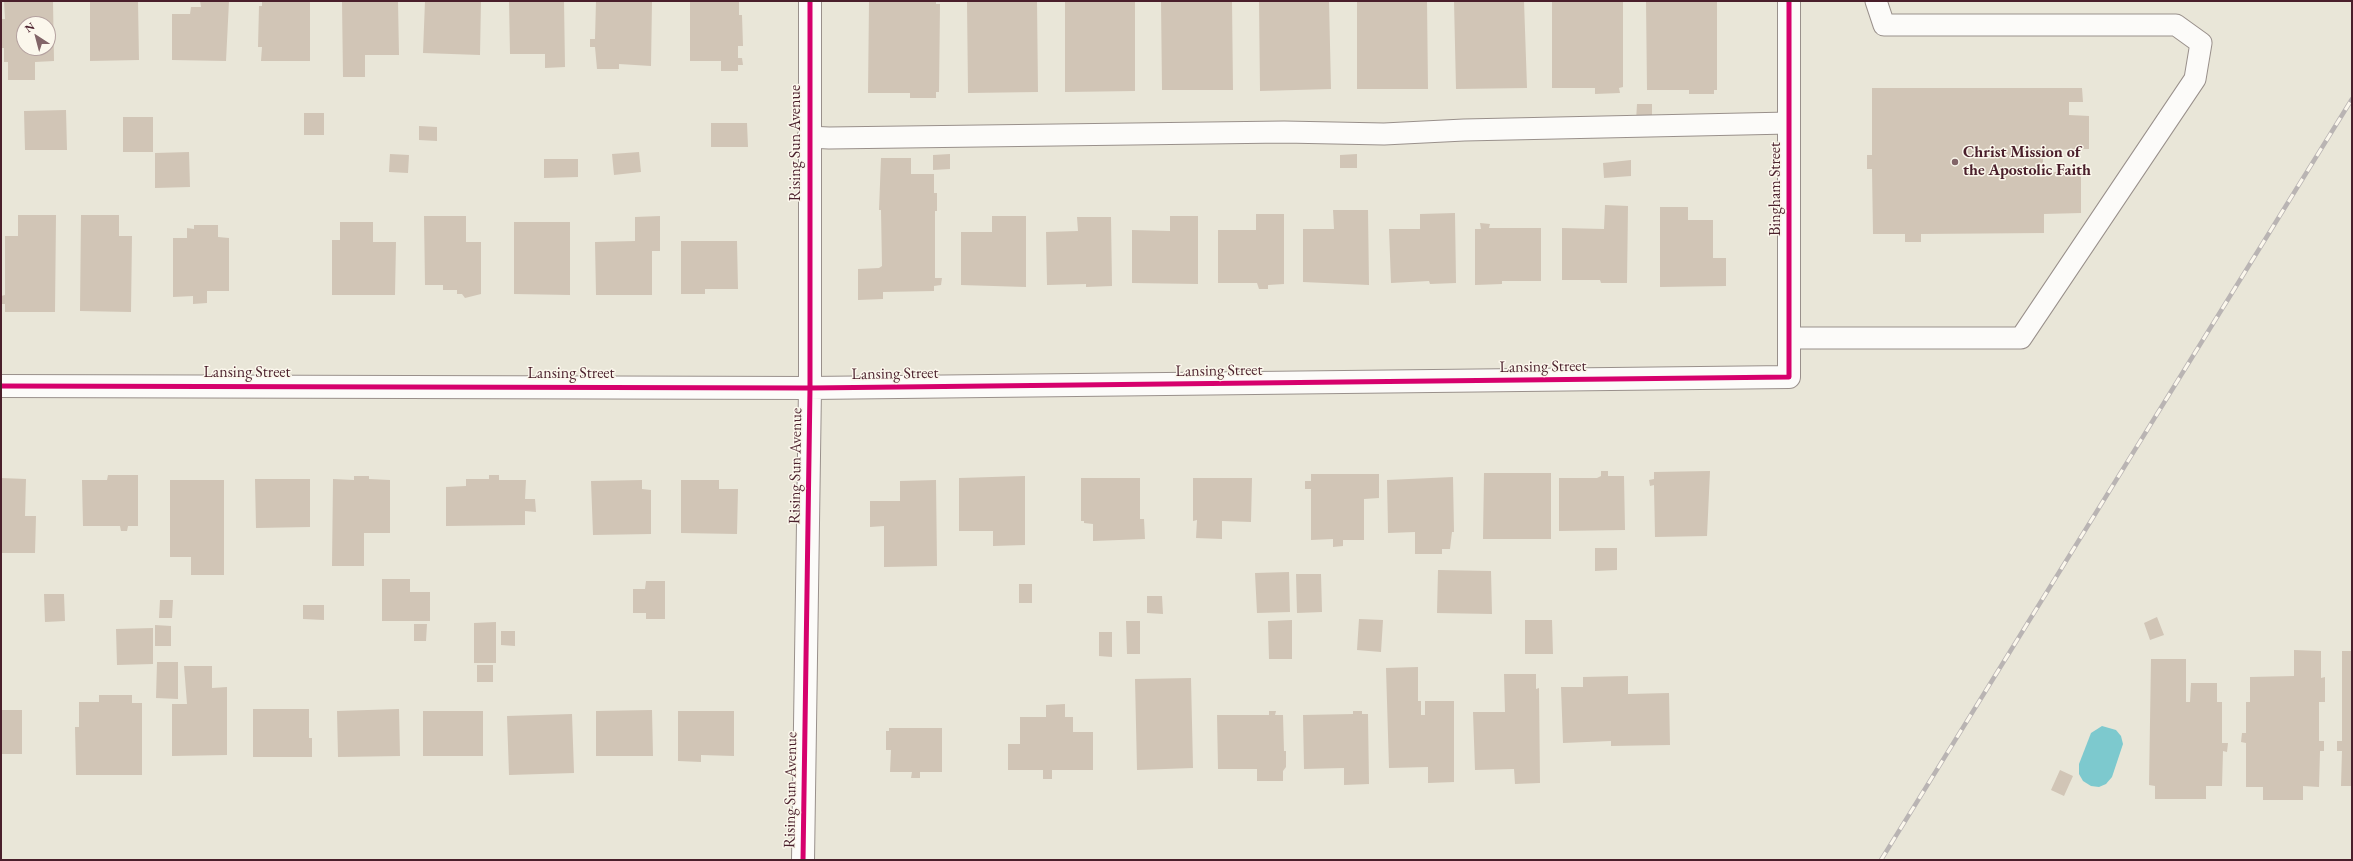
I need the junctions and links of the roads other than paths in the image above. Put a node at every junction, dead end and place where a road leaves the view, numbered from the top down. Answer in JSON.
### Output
{"nodes":[{"id":1,"x":810,"y":1,"type":"edge"},
{"id":2,"x":1789,"y":1,"type":"edge"},
{"id":3,"x":1876,"y":1,"type":"edge"},
{"id":4,"x":1789,"y":123,"type":"junction"},
{"id":5,"x":808,"y":137,"type":"junction"},
{"id":6,"x":1789,"y":338,"type":"junction"},
{"id":7,"x":1789,"y":378,"type":"joint"},
{"id":8,"x":1,"y":386,"type":"edge"},
{"id":9,"x":810,"y":388,"type":"junction"},
{"id":10,"x":803,"y":860,"type":"edge"}],
"edges":[{"from":1,"to":5,"type":"street","name":"Rising Sun Avenue"},
{"from":2,"to":4,"type":"street","name":"Bingham Street"},
{"from":3,"to":6,"type":"lane"},
{"from":4,"to":5,"type":"lane"},
{"from":4,"to":6,"type":"street","name":"Bingham Street"},
{"from":5,"to":9,"type":"street","name":"Rising Sun Avenue"},
{"from":6,"to":7,"type":"street","name":"Bingham Street"},
{"from":7,"to":9,"type":"street","name":"Lansing Street"},
{"from":8,"to":9,"type":"street","name":"Lansing Street"},
{"from":9,"to":10,"type":"street","name":"Rising Sun Avenue"}]}
